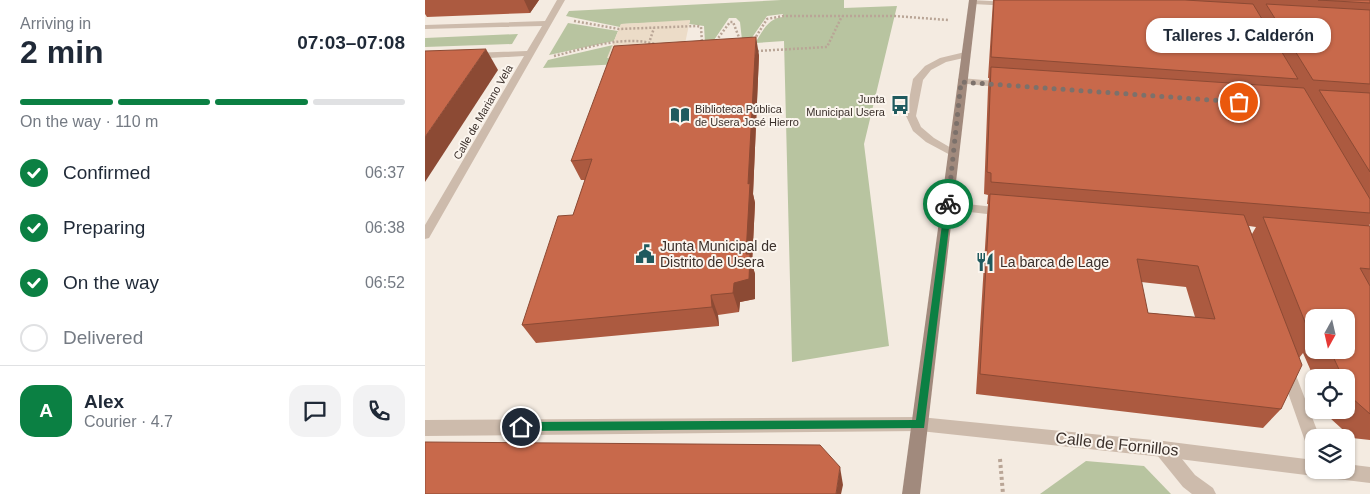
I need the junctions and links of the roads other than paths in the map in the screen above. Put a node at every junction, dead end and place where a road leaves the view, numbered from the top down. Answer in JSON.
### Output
{"nodes":[{"id":1,"x":561,"y":0,"type":"edge"},
{"id":2,"x":973,"y":1,"type":"edge"},
{"id":3,"x":1016,"y":4,"type":"edge"},
{"id":4,"x":549,"y":23,"type":"junction"},
{"id":5,"x":425,"y":27,"type":"edge"},
{"id":6,"x":532,"y":53,"type":"junction"},
{"id":7,"x":965,"y":55,"type":"junction"},
{"id":8,"x":464,"y":56,"type":"edge"},
{"id":9,"x":961,"y":82,"type":"junction"},
{"id":10,"x":1018,"y":86,"type":"edge"},
{"id":11,"x":955,"y":154,"type":"junction"},
{"id":12,"x":948,"y":206,"type":"junction"},
{"id":13,"x":1012,"y":212,"type":"edge"},
{"id":14,"x":425,"y":235,"type":"edge"},
{"id":15,"x":1284,"y":361,"type":"edge"},
{"id":16,"x":920,"y":424,"type":"junction"},
{"id":17,"x":425,"y":428,"type":"edge"},
{"id":18,"x":1309,"y":429,"type":"edge"},
{"id":19,"x":1163,"y":448,"type":"junction"},
{"id":20,"x":1305,"y":467,"type":"edge"},
{"id":21,"x":1355,"y":473,"type":"edge"},
{"id":22,"x":1370,"y":475,"type":"edge"},
{"id":23,"x":911,"y":494,"type":"edge"},
{"id":24,"x":1207,"y":494,"type":"edge"}],
"edges":[{"from":1,"to":4,"type":"street","name":"Calle de Mariano Vela"},
{"from":2,"to":3,"type":"street"},
{"from":2,"to":7,"type":"main road"},
{"from":4,"to":5,"type":"street"},
{"from":4,"to":6,"type":"street","name":"Calle de Mariano Vela"},
{"from":6,"to":8,"type":"street"},
{"from":6,"to":14,"type":"street","name":"Calle de Mariano Vela"},
{"from":7,"to":9,"type":"main road"},
{"from":7,"to":11,"type":"street"},
{"from":9,"to":10,"type":"street"},
{"from":9,"to":11,"type":"main road"},
{"from":11,"to":12,"type":"main road"},
{"from":12,"to":13,"type":"street"},
{"from":12,"to":16,"type":"main road"},
{"from":15,"to":18,"type":"street"},
{"from":16,"to":17,"type":"street","name":"Calle de Fornillos"},
{"from":16,"to":19,"type":"street","name":"Calle de Fornillos"},
{"from":16,"to":23,"type":"main road"},
{"from":19,"to":20,"type":"street","name":"Calle de Fornillos"},
{"from":19,"to":24,"type":"street"},
{"from":21,"to":22,"type":"street"}]}
